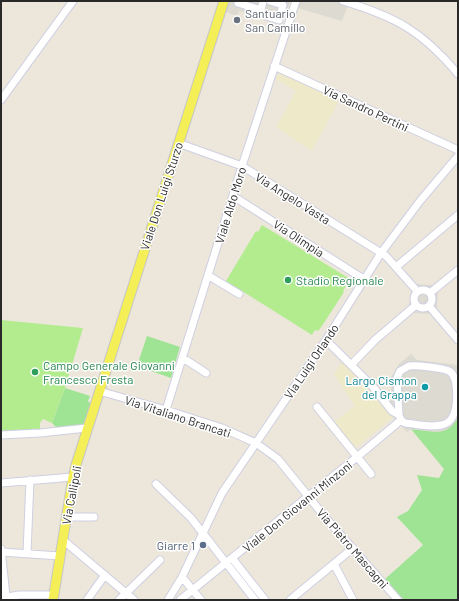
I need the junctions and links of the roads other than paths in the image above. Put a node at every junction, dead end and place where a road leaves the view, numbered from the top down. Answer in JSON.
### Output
{"nodes":[{"id":1,"x":73,"y":1,"type":"edge"},
{"id":2,"x":224,"y":1,"type":"edge"},
{"id":3,"x":263,"y":1,"type":"edge"},
{"id":4,"x":270,"y":1,"type":"edge"},
{"id":5,"x":296,"y":1,"type":"edge"},
{"id":6,"x":343,"y":1,"type":"edge"},
{"id":7,"x":238,"y":3,"type":"dead end"},
{"id":8,"x":261,"y":10,"type":"junction"},
{"id":9,"x":274,"y":66,"type":"junction"},
{"id":10,"x":455,"y":66,"type":"edge"},
{"id":11,"x":458,"y":74,"type":"edge"},
{"id":12,"x":1,"y":100,"type":"edge"},
{"id":13,"x":178,"y":143,"type":"junction"},
{"id":14,"x":458,"y":150,"type":"edge"},
{"id":15,"x":458,"y":156,"type":"edge"},
{"id":16,"x":242,"y":166,"type":"junction"},
{"id":17,"x":233,"y":196,"type":"junction"},
{"id":18,"x":458,"y":215,"type":"edge"},
{"id":19,"x":382,"y":253,"type":"junction"},
{"id":20,"x":396,"y":267,"type":"junction"},
{"id":21,"x":458,"y":270,"type":"edge"},
{"id":22,"x":209,"y":276,"type":"junction"},
{"id":23,"x":365,"y":280,"type":"junction"},
{"id":24,"x":415,"y":290,"type":"junction"},
{"id":25,"x":433,"y":291,"type":"junction"},
{"id":26,"x":239,"y":294,"type":"dead end"},
{"id":27,"x":414,"y":307,"type":"junction"},
{"id":28,"x":431,"y":308,"type":"junction"},
{"id":29,"x":326,"y":340,"type":"junction"},
{"id":30,"x":458,"y":340,"type":"edge"},
{"id":31,"x":183,"y":358,"type":"junction"},
{"id":32,"x":351,"y":365,"type":"junction"},
{"id":33,"x":458,"y":370,"type":"edge"},
{"id":34,"x":450,"y":371,"type":"junction"},
{"id":35,"x":206,"y":373,"type":"dead end"},
{"id":36,"x":458,"y":388,"type":"edge"},
{"id":37,"x":99,"y":391,"type":"junction"},
{"id":38,"x":317,"y":407,"type":"dead end"},
{"id":39,"x":166,"y":410,"type":"junction"},
{"id":40,"x":399,"y":419,"type":"junction"},
{"id":41,"x":87,"y":428,"type":"junction"},
{"id":42,"x":1,"y":435,"type":"edge"},
{"id":43,"x":256,"y":443,"type":"junction"},
{"id":44,"x":357,"y":457,"type":"junction"},
{"id":45,"x":371,"y":474,"type":"dead end"},
{"id":46,"x":73,"y":477,"type":"junction"},
{"id":47,"x":30,"y":480,"type":"junction"},
{"id":48,"x":1,"y":484,"type":"edge"},
{"id":49,"x":156,"y":484,"type":"dead end"},
{"id":50,"x":309,"y":496,"type":"junction"},
{"id":51,"x":66,"y":517,"type":"junction"},
{"id":52,"x":94,"y":517,"type":"dead end"},
{"id":53,"x":203,"y":532,"type":"junction"},
{"id":54,"x":63,"y":540,"type":"junction"},
{"id":55,"x":353,"y":548,"type":"junction"},
{"id":56,"x":1,"y":551,"type":"edge"},
{"id":57,"x":27,"y":553,"type":"junction"},
{"id":58,"x":60,"y":556,"type":"junction"},
{"id":59,"x":160,"y":560,"type":"dead end"},
{"id":60,"x":229,"y":561,"type":"junction"},
{"id":61,"x":334,"y":564,"type":"junction"},
{"id":62,"x":105,"y":575,"type":"junction"},
{"id":63,"x":182,"y":577,"type":"junction"},
{"id":64,"x":194,"y":589,"type":"junction"},
{"id":65,"x":126,"y":593,"type":"junction"},
{"id":66,"x":4,"y":597,"type":"edge"},
{"id":67,"x":54,"y":597,"type":"edge"},
{"id":68,"x":181,"y":599,"type":"edge"},
{"id":69,"x":253,"y":599,"type":"edge"},
{"id":70,"x":87,"y":600,"type":"edge"},
{"id":71,"x":119,"y":600,"type":"edge"},
{"id":72,"x":134,"y":600,"type":"edge"},
{"id":73,"x":168,"y":600,"type":"edge"},
{"id":74,"x":201,"y":600,"type":"edge"},
{"id":75,"x":265,"y":600,"type":"edge"},
{"id":76,"x":290,"y":600,"type":"edge"},
{"id":77,"x":353,"y":600,"type":"edge"},
{"id":78,"x":398,"y":600,"type":"edge"}],
"edges":[{"from":1,"to":12,"type":"street"},
{"from":2,"to":13,"type":"main road","name":"Viale Don Luigi Sturzo"},
{"from":3,"to":8,"type":"street"},
{"from":4,"to":8,"type":"street"},
{"from":5,"to":9,"type":"street","name":"Viale Aldo Moro"},
{"from":6,"to":10,"type":"street"},
{"from":7,"to":8,"type":"street"},
{"from":9,"to":14,"type":"street","name":"Via Sandro Pertini"},
{"from":9,"to":16,"type":"street","name":"Viale Aldo Moro"},
{"from":10,"to":11,"type":"street"},
{"from":13,"to":16,"type":"street","name":"Via Angelo Vasta"},
{"from":13,"to":37,"type":"main road","name":"Viale Don Luigi Sturzo"},
{"from":15,"to":19,"type":"street","name":"Via Luigi Orlando"},
{"from":16,"to":17,"type":"street","name":"Viale Aldo Moro"},
{"from":16,"to":19,"type":"street","name":"Via Angelo Vasta"},
{"from":17,"to":22,"type":"street","name":"Viale Aldo Moro"},
{"from":17,"to":23,"type":"street","name":"Via Olimpia"},
{"from":18,"to":20,"type":"street"},
{"from":19,"to":20,"type":"street","name":"Via Angelo Vasta"},
{"from":19,"to":23,"type":"street","name":"Via Luigi Orlando"},
{"from":20,"to":24,"type":"street","name":"Via Angelo Vasta"},
{"from":21,"to":25,"type":"street"},
{"from":22,"to":26,"type":"street"},
{"from":22,"to":31,"type":"street","name":"Viale Aldo Moro"},
{"from":23,"to":29,"type":"street","name":"Via Luigi Orlando"},
{"from":24,"to":25,"type":"street"},
{"from":24,"to":27,"type":"street"},
{"from":25,"to":28,"type":"street"},
{"from":27,"to":28,"type":"street"},
{"from":27,"to":32,"type":"street"},
{"from":28,"to":30,"type":"street"},
{"from":29,"to":32,"type":"street"},
{"from":29,"to":43,"type":"street","name":"Via Luigi Orlando"},
{"from":31,"to":35,"type":"street"},
{"from":31,"to":39,"type":"street","name":"Viale Aldo Moro"},
{"from":32,"to":40,"type":"street"},
{"from":33,"to":34,"type":"street"},
{"from":34,"to":36,"type":"street"},
{"from":34,"to":40,"type":"street"},
{"from":36,"to":40,"type":"street"},
{"from":37,"to":39,"type":"street","name":"Via Vitaliano Brancati"},
{"from":37,"to":41,"type":"main road","name":"Via Callipoli"},
{"from":38,"to":44,"type":"street"},
{"from":39,"to":43,"type":"street","name":"Via Vitaliano Brancati"},
{"from":40,"to":44,"type":"street","name":"Viale Don Giovanni Minzoni"},
{"from":41,"to":42,"type":"street"},
{"from":41,"to":46,"type":"main road","name":"Via Callipoli"},
{"from":43,"to":50,"type":"street","name":"Via Vitaliano Brancati"},
{"from":43,"to":53,"type":"street","name":"Via Luigi Orlando"},
{"from":44,"to":45,"type":"street"},
{"from":44,"to":50,"type":"street","name":"Viale Don Giovanni Minzoni"},
{"from":46,"to":47,"type":"street"},
{"from":46,"to":51,"type":"main road","name":"Via Callipoli"},
{"from":47,"to":48,"type":"street"},
{"from":47,"to":57,"type":"street"},
{"from":49,"to":53,"type":"street"},
{"from":50,"to":55,"type":"street","name":"Via Pietro Mascagni"},
{"from":50,"to":60,"type":"street","name":"Viale Don Giovanni Minzoni"},
{"from":51,"to":52,"type":"street"},
{"from":51,"to":54,"type":"main road","name":"Via Callipoli"},
{"from":53,"to":60,"type":"street"},
{"from":53,"to":63,"type":"street","name":"Via Luigi Orlando"},
{"from":54,"to":58,"type":"main road","name":"Via Callipoli"},
{"from":54,"to":62,"type":"street"},
{"from":55,"to":61,"type":"street"},
{"from":55,"to":78,"type":"street","name":"Via Pietro Mascagni"},
{"from":56,"to":57,"type":"street"},
{"from":56,"to":66,"type":"street"},
{"from":57,"to":58,"type":"street"},
{"from":58,"to":67,"type":"main road","name":"Via Callipoli"},
{"from":59,"to":65,"type":"street"},
{"from":60,"to":64,"type":"street","name":"Viale Don Giovanni Minzoni"},
{"from":60,"to":69,"type":"street"},
{"from":60,"to":75,"type":"street"},
{"from":61,"to":76,"type":"street"},
{"from":61,"to":77,"type":"street"},
{"from":62,"to":65,"type":"street"},
{"from":62,"to":70,"type":"street"},
{"from":63,"to":64,"type":"street"},
{"from":63,"to":73,"type":"street","name":"Via Luigi Orlando"},
{"from":64,"to":68,"type":"street","name":"Viale Don Giovanni Minzoni"},
{"from":64,"to":74,"type":"street"},
{"from":65,"to":71,"type":"street"},
{"from":65,"to":72,"type":"street"},
{"from":66,"to":67,"type":"street"}]}
